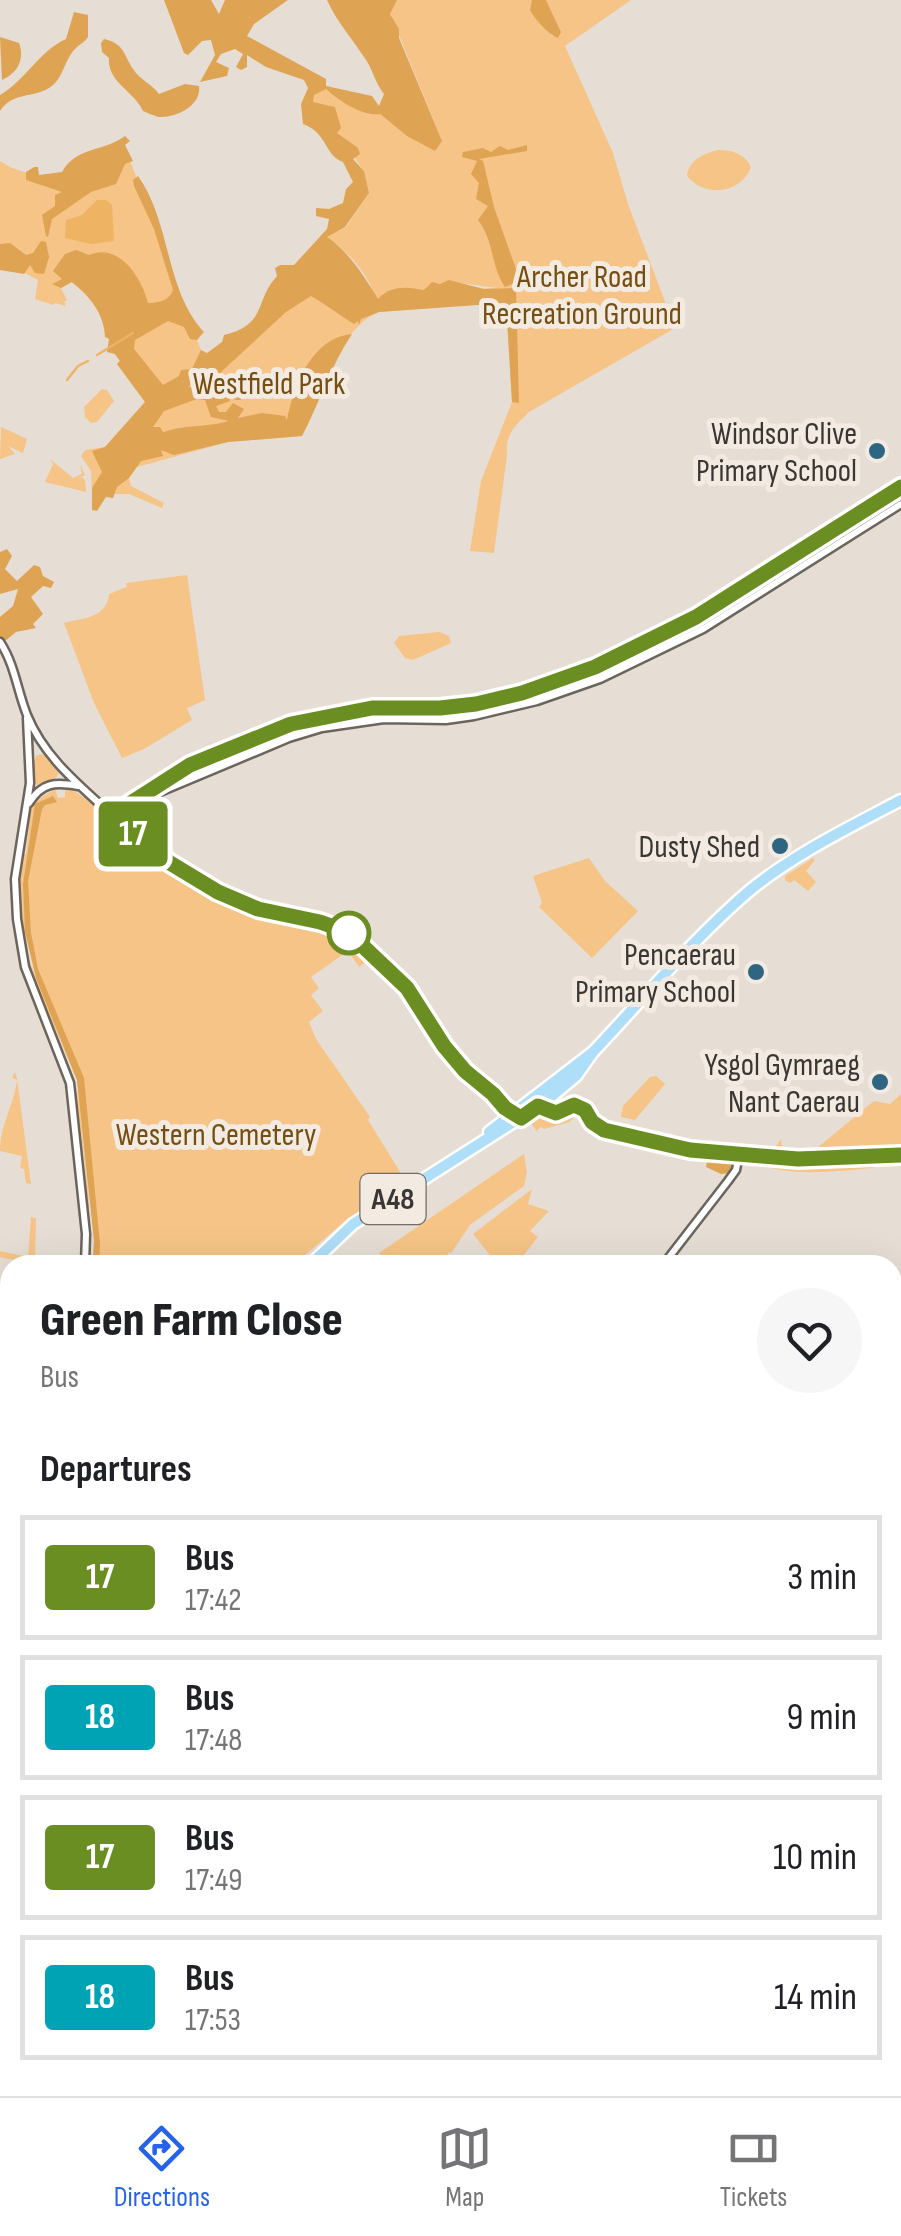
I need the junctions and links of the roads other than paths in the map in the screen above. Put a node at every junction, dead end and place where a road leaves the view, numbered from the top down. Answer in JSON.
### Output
{"nodes":[{"id":1,"x":901,"y":487,"type":"edge"},
{"id":2,"x":881,"y":500,"type":"junction"},
{"id":3,"x":901,"y":504,"type":"edge"},
{"id":4,"x":890,"y":511,"type":"junction"},
{"id":5,"x":696,"y":617,"type":"junction"},
{"id":6,"x":703,"y":630,"type":"junction"},
{"id":7,"x":0,"y":642,"type":"edge"},
{"id":8,"x":501,"y":699,"type":"junction"},
{"id":9,"x":384,"y":707,"type":"junction"},
{"id":10,"x":496,"y":711,"type":"junction"},
{"id":11,"x":319,"y":716,"type":"junction"},
{"id":12,"x":28,"y":717,"type":"junction"},
{"id":13,"x":384,"y":719,"type":"junction"},
{"id":14,"x":297,"y":722,"type":"junction"},
{"id":15,"x":322,"y":728,"type":"junction"},
{"id":16,"x":301,"y":734,"type":"junction"},
{"id":17,"x":47,"y":751,"type":"junction"},
{"id":18,"x":206,"y":758,"type":"junction"},
{"id":19,"x":30,"y":759,"type":"junction"},
{"id":20,"x":62,"y":769,"type":"junction"},
{"id":21,"x":210,"y":770,"type":"junction"},
{"id":22,"x":57,"y":781,"type":"junction"},
{"id":23,"x":30,"y":783,"type":"junction"},
{"id":24,"x":78,"y":786,"type":"junction"},
{"id":25,"x":41,"y":788,"type":"junction"},
{"id":26,"x":901,"y":800,"type":"edge"},
{"id":27,"x":133,"y":802,"type":"junction"},
{"id":28,"x":28,"y":805,"type":"junction"},
{"id":29,"x":739,"y":1154,"type":"dead end"},
{"id":30,"x":85,"y":1255,"type":"edge"},
{"id":31,"x":320,"y":1255,"type":"edge"},
{"id":32,"x":672,"y":1255,"type":"edge"}],
"edges":[{"from":1,"to":2,"type":"street"},
{"from":2,"to":4,"type":"street"},
{"from":2,"to":5,"type":"street"},
{"from":3,"to":4,"type":"street"},
{"from":4,"to":6,"type":"street"},
{"from":5,"to":6,"type":"street"},
{"from":5,"to":8,"type":"street"},
{"from":6,"to":10,"type":"street"},
{"from":7,"to":12,"type":"street"},
{"from":8,"to":9,"type":"street"},
{"from":8,"to":10,"type":"street"},
{"from":9,"to":11,"type":"street"},
{"from":9,"to":13,"type":"street"},
{"from":10,"to":13,"type":"street"},
{"from":11,"to":14,"type":"street"},
{"from":11,"to":15,"type":"street"},
{"from":12,"to":17,"type":"street"},
{"from":12,"to":19,"type":"street"},
{"from":13,"to":15,"type":"street"},
{"from":14,"to":16,"type":"street"},
{"from":14,"to":18,"type":"street"},
{"from":15,"to":16,"type":"street"},
{"from":16,"to":21,"type":"street"},
{"from":17,"to":19,"type":"street"},
{"from":17,"to":20,"type":"street"},
{"from":18,"to":21,"type":"street"},
{"from":18,"to":27,"type":"street"},
{"from":19,"to":23,"type":"street"},
{"from":20,"to":22,"type":"street"},
{"from":20,"to":24,"type":"street"},
{"from":21,"to":27,"type":"street"},
{"from":22,"to":24,"type":"street"},
{"from":22,"to":25,"type":"street"},
{"from":23,"to":25,"type":"street"},
{"from":23,"to":28,"type":"street"},
{"from":24,"to":27,"type":"street"},
{"from":25,"to":28,"type":"street"},
{"from":26,"to":31,"type":"highway","number":"A48"},
{"from":28,"to":30,"type":"street"},
{"from":29,"to":32,"type":"street"}]}
